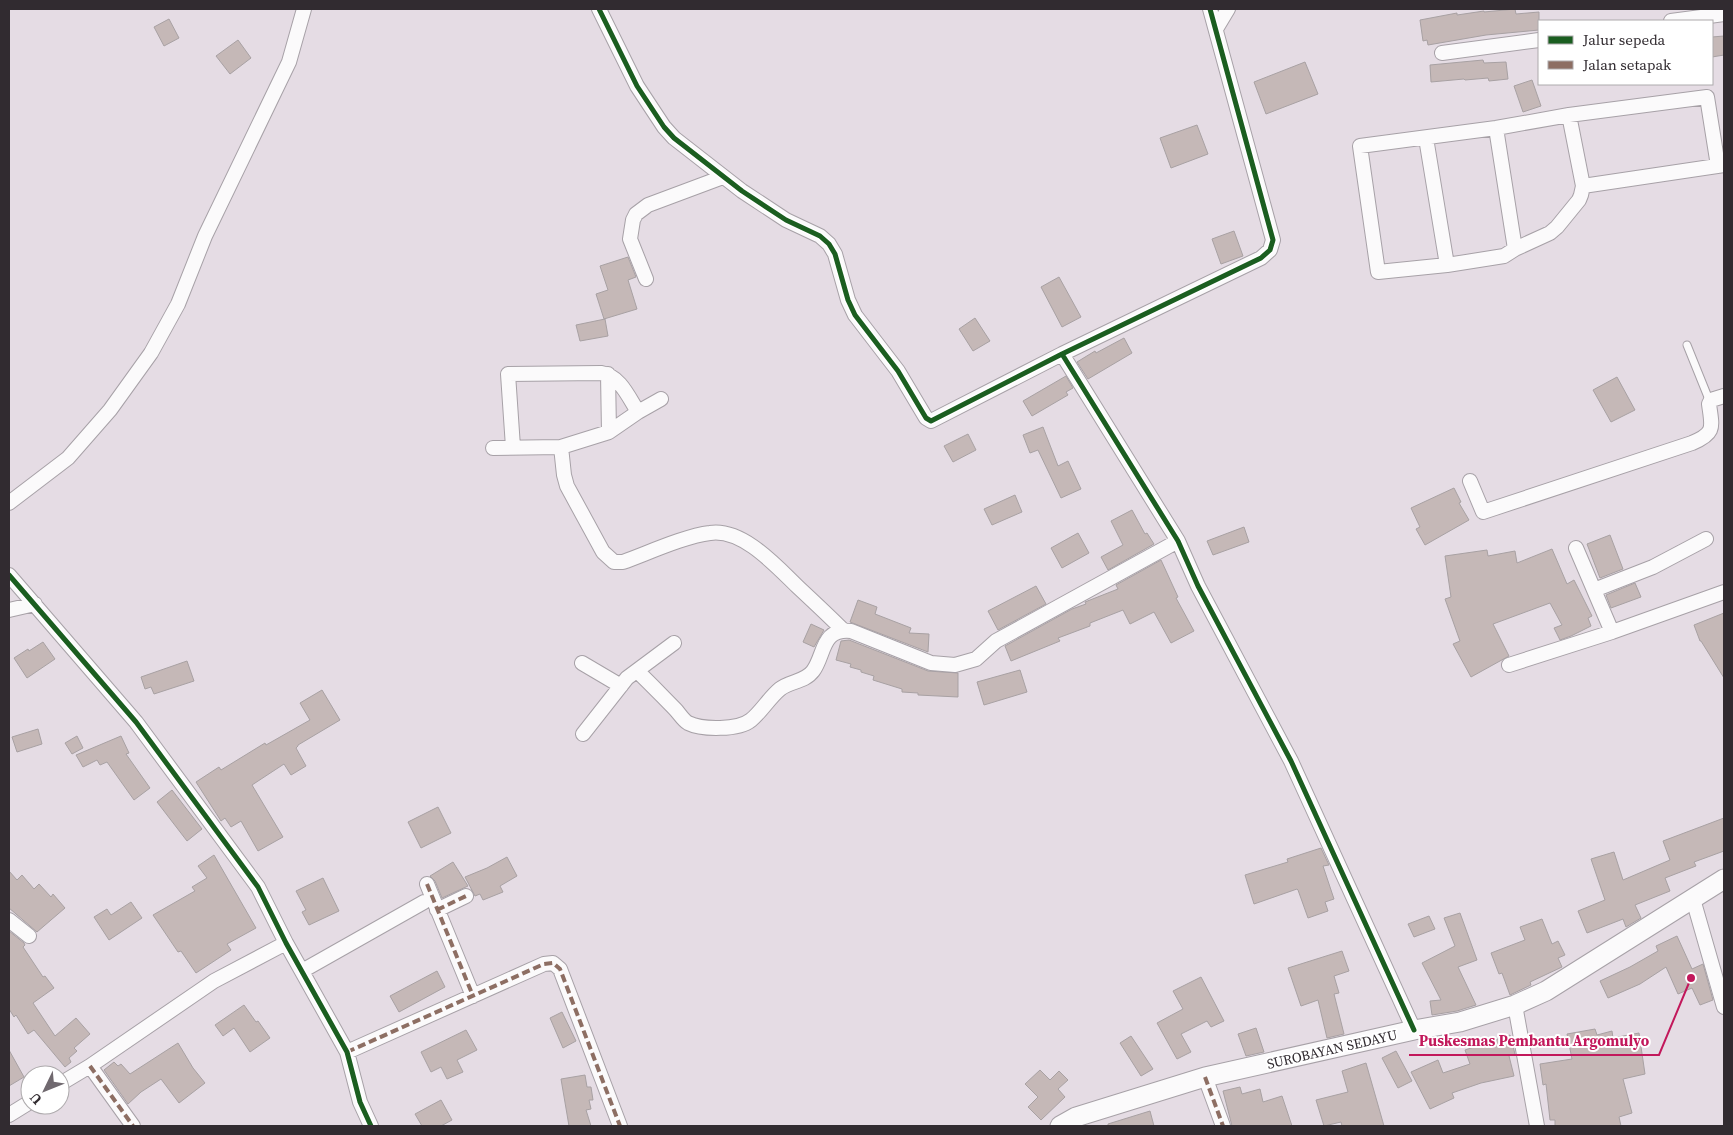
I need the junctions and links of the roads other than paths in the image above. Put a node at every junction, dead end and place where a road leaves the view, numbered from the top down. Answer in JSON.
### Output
{"nodes":[{"id":1,"x":304,"y":9,"type":"edge"},
{"id":2,"x":599,"y":9,"type":"edge"},
{"id":3,"x":1210,"y":9,"type":"edge"},
{"id":4,"x":1228,"y":9,"type":"edge"},
{"id":5,"x":1724,"y":14,"type":"edge"},
{"id":6,"x":1679,"y":20,"type":"edge"},
{"id":7,"x":1216,"y":29,"type":"junction"},
{"id":8,"x":1538,"y":40,"type":"edge"},
{"id":9,"x":1442,"y":53,"type":"dead end"},
{"id":10,"x":1569,"y":115,"type":"junction"},
{"id":11,"x":1496,"y":128,"type":"junction"},
{"id":12,"x":1426,"y":138,"type":"junction"},
{"id":13,"x":1721,"y":166,"type":"edge"},
{"id":14,"x":723,"y":177,"type":"junction"},
{"id":15,"x":1583,"y":186,"type":"junction"},
{"id":16,"x":1516,"y":249,"type":"junction"},
{"id":17,"x":1448,"y":265,"type":"junction"},
{"id":18,"x":646,"y":279,"type":"dead end"},
{"id":19,"x":1687,"y":345,"type":"dead end"},
{"id":20,"x":1062,"y":354,"type":"junction"},
{"id":21,"x":608,"y":374,"type":"junction"},
{"id":22,"x":1724,"y":396,"type":"edge"},
{"id":23,"x":660,"y":399,"type":"dead end"},
{"id":24,"x":1710,"y":402,"type":"junction"},
{"id":25,"x":638,"y":412,"type":"junction"},
{"id":26,"x":609,"y":432,"type":"junction"},
{"id":27,"x":513,"y":447,"type":"junction"},
{"id":28,"x":562,"y":447,"type":"junction"},
{"id":29,"x":493,"y":448,"type":"dead end"},
{"id":30,"x":1470,"y":481,"type":"dead end"},
{"id":31,"x":9,"y":503,"type":"edge"},
{"id":32,"x":1706,"y":539,"type":"dead end"},
{"id":33,"x":1178,"y":540,"type":"junction"},
{"id":34,"x":1576,"y":548,"type":"dead end"},
{"id":35,"x":9,"y":575,"type":"edge"},
{"id":36,"x":1594,"y":590,"type":"junction"},
{"id":37,"x":1724,"y":592,"type":"edge"},
{"id":38,"x":35,"y":604,"type":"junction"},
{"id":39,"x":9,"y":610,"type":"edge"},
{"id":40,"x":843,"y":630,"type":"junction"},
{"id":41,"x":1612,"y":632,"type":"junction"},
{"id":42,"x":674,"y":643,"type":"dead end"},
{"id":43,"x":582,"y":663,"type":"dead end"},
{"id":44,"x":1509,"y":665,"type":"dead end"},
{"id":45,"x":637,"y":671,"type":"junction"},
{"id":46,"x":621,"y":686,"type":"junction"},
{"id":47,"x":583,"y":734,"type":"dead end"},
{"id":48,"x":1724,"y":879,"type":"edge"},
{"id":49,"x":426,"y":884,"type":"dead end"},
{"id":50,"x":466,"y":896,"type":"dead end"},
{"id":51,"x":1693,"y":899,"type":"junction"},
{"id":52,"x":424,"y":902,"type":"dead end"},
{"id":53,"x":437,"y":910,"type":"junction"},
{"id":54,"x":9,"y":920,"type":"edge"},
{"id":55,"x":29,"y":936,"type":"dead end"},
{"id":56,"x":286,"y":943,"type":"junction"},
{"id":57,"x":302,"y":971,"type":"junction"},
{"id":58,"x":473,"y":996,"type":"junction"},
{"id":59,"x":1515,"y":1005,"type":"junction"},
{"id":60,"x":1724,"y":1007,"type":"edge"},
{"id":61,"x":1414,"y":1030,"type":"junction"},
{"id":62,"x":347,"y":1052,"type":"junction"},
{"id":63,"x":90,"y":1066,"type":"junction"},
{"id":64,"x":1206,"y":1077,"type":"junction"},
{"id":65,"x":70,"y":1078,"type":"edge"},
{"id":66,"x":20,"y":1108,"type":"edge"},
{"id":67,"x":9,"y":1115,"type":"edge"},
{"id":68,"x":133,"y":1126,"type":"edge"},
{"id":69,"x":371,"y":1126,"type":"edge"},
{"id":70,"x":620,"y":1126,"type":"edge"},
{"id":71,"x":1060,"y":1126,"type":"edge"},
{"id":72,"x":1223,"y":1126,"type":"edge"},
{"id":73,"x":1537,"y":1126,"type":"edge"}],
"edges":[{"from":1,"to":31,"type":"street"},
{"from":2,"to":14,"type":"street"},
{"from":3,"to":7,"type":"street"},
{"from":4,"to":7,"type":"street"},
{"from":5,"to":6,"type":"street"},
{"from":7,"to":20,"type":"street"},
{"from":8,"to":9,"type":"street"},
{"from":10,"to":11,"type":"street"},
{"from":10,"to":13,"type":"street"},
{"from":10,"to":15,"type":"street"},
{"from":11,"to":12,"type":"street"},
{"from":11,"to":16,"type":"street"},
{"from":12,"to":17,"type":"street"},
{"from":12,"to":17,"type":"street"},
{"from":13,"to":15,"type":"street"},
{"from":14,"to":18,"type":"street"},
{"from":14,"to":20,"type":"street"},
{"from":15,"to":16,"type":"street"},
{"from":16,"to":17,"type":"street"},
{"from":19,"to":24,"type":"lane"},
{"from":20,"to":33,"type":"street"},
{"from":21,"to":25,"type":"street"},
{"from":21,"to":26,"type":"street"},
{"from":21,"to":27,"type":"street"},
{"from":22,"to":24,"type":"street"},
{"from":23,"to":25,"type":"street"},
{"from":24,"to":30,"type":"street"},
{"from":25,"to":26,"type":"street"},
{"from":26,"to":28,"type":"street"},
{"from":27,"to":28,"type":"street"},
{"from":27,"to":29,"type":"street"},
{"from":28,"to":40,"type":"street"},
{"from":32,"to":36,"type":"street"},
{"from":33,"to":40,"type":"street"},
{"from":33,"to":61,"type":"street"},
{"from":34,"to":36,"type":"street"},
{"from":35,"to":38,"type":"street"},
{"from":36,"to":41,"type":"street"},
{"from":37,"to":41,"type":"street"},
{"from":38,"to":39,"type":"street"},
{"from":38,"to":56,"type":"street"},
{"from":40,"to":45,"type":"street"},
{"from":41,"to":44,"type":"street"},
{"from":42,"to":45,"type":"street"},
{"from":43,"to":46,"type":"street"},
{"from":45,"to":46,"type":"street"},
{"from":46,"to":47,"type":"street"},
{"from":48,"to":51,"type":"main road","name":"SUROBAYAN SEDAYU"},
{"from":49,"to":53,"type":"street"},
{"from":50,"to":53,"type":"street"},
{"from":51,"to":59,"type":"main road","name":"SUROBAYAN SEDAYU"},
{"from":51,"to":60,"type":"street"},
{"from":52,"to":57,"type":"street"},
{"from":53,"to":58,"type":"street"},
{"from":54,"to":55,"type":"street"},
{"from":56,"to":57,"type":"street"},
{"from":56,"to":63,"type":"street"},
{"from":57,"to":62,"type":"street"},
{"from":58,"to":62,"type":"street"},
{"from":58,"to":70,"type":"street"},
{"from":59,"to":61,"type":"main road","name":"SUROBAYAN SEDAYU"},
{"from":59,"to":73,"type":"street"},
{"from":61,"to":64,"type":"main road","name":"SUROBAYAN SEDAYU"},
{"from":62,"to":69,"type":"street"},
{"from":63,"to":65,"type":"street"},
{"from":63,"to":68,"type":"street"},
{"from":64,"to":71,"type":"main road","name":"SUROBAYAN SEDAYU"},
{"from":64,"to":72,"type":"street"},
{"from":66,"to":67,"type":"street"}]}
